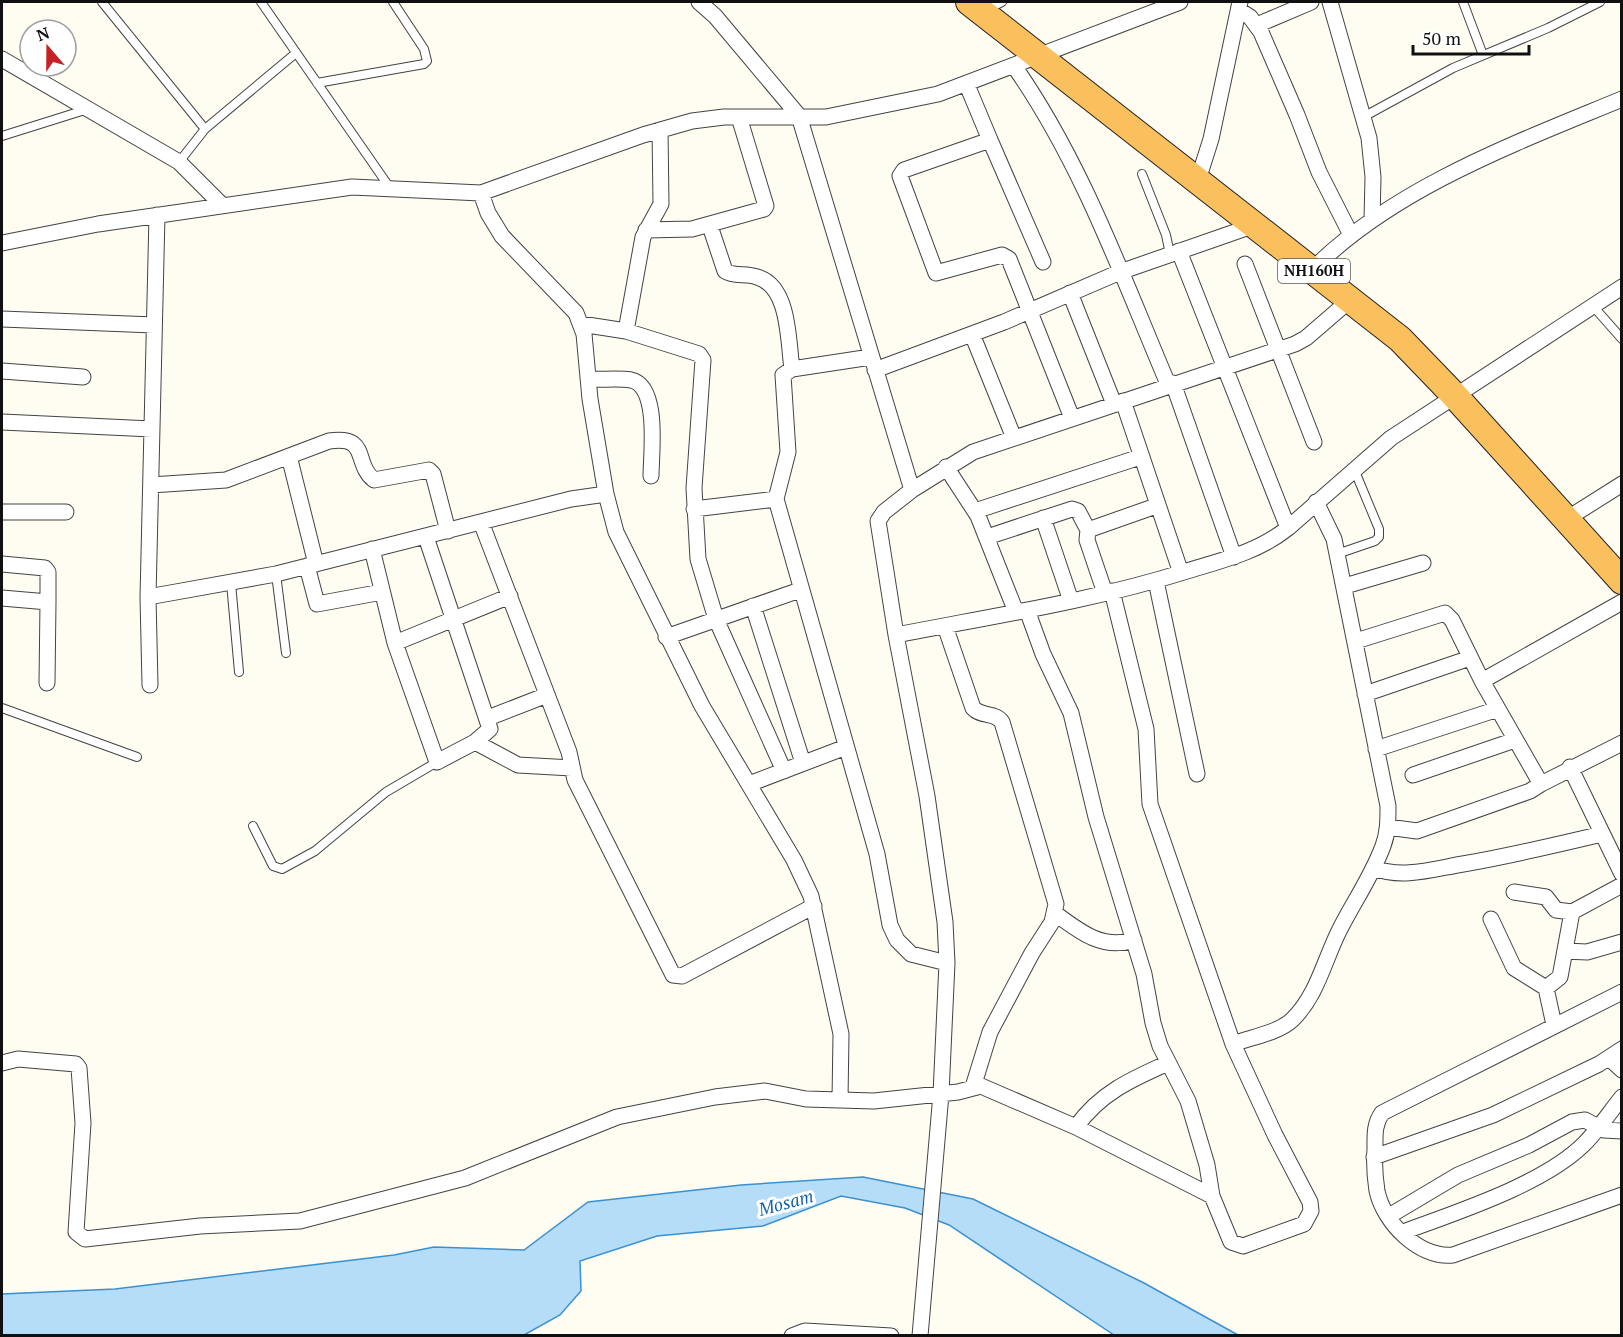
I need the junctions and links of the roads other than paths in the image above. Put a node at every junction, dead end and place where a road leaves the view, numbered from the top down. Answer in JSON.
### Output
{"nodes":[{"id":1,"x":102,"y":2,"type":"edge"},
{"id":2,"x":261,"y":2,"type":"edge"},
{"id":3,"x":393,"y":2,"type":"edge"},
{"id":4,"x":699,"y":2,"type":"edge"},
{"id":5,"x":1180,"y":2,"type":"edge"},
{"id":6,"x":1311,"y":2,"type":"edge"},
{"id":7,"x":1330,"y":2,"type":"edge"},
{"id":8,"x":1463,"y":2,"type":"edge"},
{"id":9,"x":1600,"y":2,"type":"edge"},
{"id":10,"x":984,"y":5,"type":"edge"},
{"id":11,"x":1239,"y":6,"type":"edge"},
{"id":12,"x":1257,"y":25,"type":"junction"},
{"id":13,"x":296,"y":53,"type":"junction"},
{"id":14,"x":1483,"y":55,"type":"junction"},
{"id":15,"x":1039,"y":56,"type":"junction"},
{"id":16,"x":2,"y":59,"type":"edge"},
{"id":17,"x":1014,"y":66,"type":"junction"},
{"id":18,"x":317,"y":83,"type":"junction"},
{"id":19,"x":967,"y":85,"type":"junction"},
{"id":20,"x":1622,"y":99,"type":"edge"},
{"id":21,"x":88,"y":110,"type":"junction"},
{"id":22,"x":799,"y":116,"type":"junction"},
{"id":23,"x":1365,"y":116,"type":"junction"},
{"id":24,"x":739,"y":117,"type":"junction"},
{"id":25,"x":205,"y":129,"type":"junction"},
{"id":26,"x":660,"y":130,"type":"junction"},
{"id":27,"x":2,"y":136,"type":"edge"},
{"id":28,"x":990,"y":140,"type":"junction"},
{"id":29,"x":179,"y":162,"type":"junction"},
{"id":30,"x":1142,"y":174,"type":"dead end"},
{"id":31,"x":1198,"y":180,"type":"junction"},
{"id":32,"x":390,"y":188,"type":"junction"},
{"id":33,"x":482,"y":193,"type":"junction"},
{"id":34,"x":222,"y":205,"type":"junction"},
{"id":35,"x":157,"y":215,"type":"junction"},
{"id":36,"x":1372,"y":220,"type":"junction"},
{"id":37,"x":1255,"y":225,"type":"junction"},
{"id":38,"x":710,"y":226,"type":"junction"},
{"id":39,"x":646,"y":230,"type":"junction"},
{"id":40,"x":1351,"y":235,"type":"junction"},
{"id":41,"x":2,"y":243,"type":"edge"},
{"id":42,"x":1175,"y":252,"type":"junction"},
{"id":43,"x":1043,"y":262,"type":"dead end"},
{"id":44,"x":1245,"y":264,"type":"dead end"},
{"id":45,"x":1312,"y":270,"type":"junction"},
{"id":46,"x":1120,"y":272,"type":"junction"},
{"id":47,"x":1622,"y":286,"type":"edge"},
{"id":48,"x":1070,"y":293,"type":"junction"},
{"id":49,"x":1350,"y":300,"type":"junction"},
{"id":50,"x":1593,"y":306,"type":"junction"},
{"id":51,"x":1030,"y":311,"type":"junction"},
{"id":52,"x":2,"y":319,"type":"edge"},
{"id":53,"x":581,"y":324,"type":"junction"},
{"id":54,"x":154,"y":325,"type":"junction"},
{"id":55,"x":627,"y":331,"type":"junction"},
{"id":56,"x":972,"y":334,"type":"junction"},
{"id":57,"x":1622,"y":339,"type":"edge"},
{"id":58,"x":1279,"y":350,"type":"junction"},
{"id":59,"x":873,"y":364,"type":"junction"},
{"id":60,"x":1223,"y":368,"type":"junction"},
{"id":61,"x":792,"y":369,"type":"junction"},
{"id":62,"x":2,"y":371,"type":"edge"},
{"id":63,"x":83,"y":377,"type":"dead end"},
{"id":64,"x":588,"y":379,"type":"junction"},
{"id":65,"x":1171,"y":383,"type":"junction"},
{"id":66,"x":1454,"y":394,"type":"junction"},
{"id":67,"x":1118,"y":402,"type":"junction"},
{"id":68,"x":1072,"y":418,"type":"junction"},
{"id":69,"x":2,"y":423,"type":"edge"},
{"id":70,"x":152,"y":429,"type":"junction"},
{"id":71,"x":1014,"y":438,"type":"junction"},
{"id":72,"x":1314,"y":442,"type":"dead end"},
{"id":73,"x":289,"y":456,"type":"junction"},
{"id":74,"x":1140,"y":457,"type":"junction"},
{"id":75,"x":946,"y":466,"type":"junction"},
{"id":76,"x":1354,"y":469,"type":"junction"},
{"id":77,"x":651,"y":476,"type":"dead end"},
{"id":78,"x":151,"y":484,"type":"junction"},
{"id":79,"x":1622,"y":484,"type":"edge"},
{"id":80,"x":912,"y":490,"type":"junction"},
{"id":81,"x":606,"y":494,"type":"junction"},
{"id":82,"x":776,"y":499,"type":"junction"},
{"id":83,"x":1316,"y":502,"type":"junction"},
{"id":84,"x":1156,"y":506,"type":"junction"},
{"id":85,"x":694,"y":510,"type":"junction"},
{"id":86,"x":975,"y":511,"type":"junction"},
{"id":87,"x":2,"y":512,"type":"edge"},
{"id":88,"x":66,"y":512,"type":"dead end"},
{"id":89,"x":1043,"y":518,"type":"junction"},
{"id":90,"x":1565,"y":520,"type":"junction"},
{"id":91,"x":481,"y":522,"type":"junction"},
{"id":92,"x":1288,"y":528,"type":"junction"},
{"id":93,"x":1088,"y":530,"type":"junction"},
{"id":94,"x":448,"y":531,"type":"junction"},
{"id":95,"x":426,"y":537,"type":"junction"},
{"id":96,"x":987,"y":537,"type":"junction"},
{"id":97,"x":372,"y":549,"type":"junction"},
{"id":98,"x":1337,"y":554,"type":"junction"},
{"id":99,"x":1234,"y":557,"type":"junction"},
{"id":100,"x":1423,"y":563,"type":"dead end"},
{"id":101,"x":2,"y":564,"type":"edge"},
{"id":102,"x":312,"y":565,"type":"junction"},
{"id":103,"x":1181,"y":573,"type":"junction"},
{"id":104,"x":276,"y":574,"type":"junction"},
{"id":105,"x":1156,"y":581,"type":"junction"},
{"id":106,"x":1622,"y":581,"type":"edge"},
{"id":107,"x":231,"y":583,"type":"junction"},
{"id":108,"x":1345,"y":586,"type":"junction"},
{"id":109,"x":800,"y":590,"type":"junction"},
{"id":110,"x":382,"y":592,"type":"junction"},
{"id":111,"x":1108,"y":592,"type":"junction"},
{"id":112,"x":510,"y":596,"type":"junction"},
{"id":113,"x":148,"y":597,"type":"junction"},
{"id":114,"x":2,"y":598,"type":"edge"},
{"id":115,"x":1071,"y":601,"type":"junction"},
{"id":116,"x":48,"y":602,"type":"junction"},
{"id":117,"x":1622,"y":602,"type":"edge"},
{"id":118,"x":753,"y":606,"type":"junction"},
{"id":119,"x":1022,"y":611,"type":"junction"},
{"id":120,"x":454,"y":619,"type":"junction"},
{"id":121,"x":716,"y":620,"type":"junction"},
{"id":122,"x":945,"y":626,"type":"junction"},
{"id":123,"x":896,"y":635,"type":"junction"},
{"id":124,"x":666,"y":637,"type":"junction"},
{"id":125,"x":1356,"y":641,"type":"junction"},
{"id":126,"x":395,"y":643,"type":"junction"},
{"id":127,"x":286,"y":653,"type":"dead end"},
{"id":128,"x":1470,"y":658,"type":"junction"},
{"id":129,"x":239,"y":672,"type":"dead end"},
{"id":130,"x":1482,"y":681,"type":"junction"},
{"id":131,"x":47,"y":683,"type":"dead end"},
{"id":132,"x":150,"y":685,"type":"dead end"},
{"id":133,"x":1365,"y":694,"type":"junction"},
{"id":134,"x":547,"y":695,"type":"junction"},
{"id":135,"x":2,"y":708,"type":"edge"},
{"id":136,"x":1498,"y":709,"type":"junction"},
{"id":137,"x":488,"y":718,"type":"junction"},
{"id":138,"x":1515,"y":740,"type":"junction"},
{"id":139,"x":475,"y":742,"type":"junction"},
{"id":140,"x":1622,"y":743,"type":"edge"},
{"id":141,"x":846,"y":747,"type":"junction"},
{"id":142,"x":1376,"y":749,"type":"junction"},
{"id":143,"x":137,"y":757,"type":"dead end"},
{"id":144,"x":437,"y":762,"type":"junction"},
{"id":145,"x":803,"y":764,"type":"junction"},
{"id":146,"x":1570,"y":767,"type":"junction"},
{"id":147,"x":572,"y":768,"type":"junction"},
{"id":148,"x":784,"y":771,"type":"junction"},
{"id":149,"x":1197,"y":774,"type":"dead end"},
{"id":150,"x":1413,"y":775,"type":"dead end"},
{"id":151,"x":749,"y":784,"type":"junction"},
{"id":152,"x":1541,"y":784,"type":"junction"},
{"id":153,"x":253,"y":826,"type":"dead end"},
{"id":154,"x":1388,"y":827,"type":"junction"},
{"id":155,"x":1602,"y":834,"type":"junction"},
{"id":156,"x":1373,"y":868,"type":"junction"},
{"id":157,"x":1622,"y":874,"type":"edge"},
{"id":158,"x":1622,"y":885,"type":"edge"},
{"id":159,"x":1514,"y":892,"type":"dead end"},
{"id":160,"x":814,"y":906,"type":"junction"},
{"id":161,"x":1572,"y":912,"type":"junction"},
{"id":162,"x":1056,"y":914,"type":"junction"},
{"id":163,"x":1491,"y":919,"type":"dead end"},
{"id":164,"x":1134,"y":940,"type":"junction"},
{"id":165,"x":1622,"y":942,"type":"edge"},
{"id":166,"x":1565,"y":951,"type":"junction"},
{"id":167,"x":947,"y":963,"type":"junction"},
{"id":168,"x":1546,"y":988,"type":"junction"},
{"id":169,"x":1622,"y":992,"type":"edge"},
{"id":170,"x":1554,"y":1025,"type":"junction"},
{"id":171,"x":1233,"y":1044,"type":"junction"},
{"id":172,"x":1615,"y":1053,"type":"edge"},
{"id":173,"x":3,"y":1061,"type":"edge"},
{"id":174,"x":1168,"y":1063,"type":"junction"},
{"id":175,"x":1622,"y":1070,"type":"edge"},
{"id":176,"x":974,"y":1087,"type":"junction"},
{"id":177,"x":941,"y":1094,"type":"junction"},
{"id":178,"x":1622,"y":1097,"type":"edge"},
{"id":179,"x":840,"y":1100,"type":"junction"},
{"id":180,"x":1076,"y":1126,"type":"junction"},
{"id":181,"x":1598,"y":1127,"type":"junction"},
{"id":182,"x":1622,"y":1131,"type":"edge"},
{"id":183,"x":1374,"y":1157,"type":"junction"},
{"id":184,"x":1622,"y":1195,"type":"edge"},
{"id":185,"x":1212,"y":1196,"type":"junction"},
{"id":186,"x":1389,"y":1216,"type":"junction"},
{"id":187,"x":1403,"y":1232,"type":"junction"},
{"id":188,"x":792,"y":1335,"type":"edge"},
{"id":189,"x":891,"y":1335,"type":"edge"},
{"id":190,"x":920,"y":1335,"type":"edge"}],
"edges":[{"from":1,"to":25,"type":"lane"},
{"from":2,"to":13,"type":"lane"},
{"from":3,"to":18,"type":"lane"},
{"from":4,"to":22,"type":"street"},
{"from":5,"to":15,"type":"street"},
{"from":6,"to":12,"type":"street"},
{"from":7,"to":23,"type":"street"},
{"from":8,"to":14,"type":"lane"},
{"from":9,"to":14,"type":"lane"},
{"from":10,"to":15,"type":"highway","number":"NH160H"},
{"from":11,"to":12,"type":"street"},
{"from":11,"to":31,"type":"street"},
{"from":12,"to":40,"type":"street"},
{"from":13,"to":18,"type":"lane"},
{"from":13,"to":25,"type":"lane"},
{"from":14,"to":23,"type":"lane"},
{"from":15,"to":17,"type":"street"},
{"from":15,"to":31,"type":"highway","number":"NH160H"},
{"from":16,"to":21,"type":"street"},
{"from":17,"to":19,"type":"street"},
{"from":17,"to":46,"type":"street"},
{"from":18,"to":32,"type":"lane"},
{"from":19,"to":22,"type":"street"},
{"from":19,"to":28,"type":"street"},
{"from":20,"to":36,"type":"street"},
{"from":21,"to":27,"type":"lane"},
{"from":21,"to":29,"type":"street"},
{"from":22,"to":24,"type":"street"},
{"from":22,"to":59,"type":"street"},
{"from":23,"to":36,"type":"street"},
{"from":24,"to":26,"type":"street"},
{"from":24,"to":38,"type":"street"},
{"from":25,"to":29,"type":"lane"},
{"from":26,"to":33,"type":"street"},
{"from":26,"to":39,"type":"street"},
{"from":28,"to":43,"type":"street"},
{"from":28,"to":51,"type":"street"},
{"from":29,"to":34,"type":"street"},
{"from":30,"to":42,"type":"lane"},
{"from":31,"to":37,"type":"highway","number":"NH160H"},
{"from":32,"to":33,"type":"street"},
{"from":32,"to":34,"type":"street"},
{"from":33,"to":53,"type":"street"},
{"from":34,"to":35,"type":"street"},
{"from":35,"to":41,"type":"street"},
{"from":35,"to":54,"type":"street"},
{"from":36,"to":40,"type":"street"},
{"from":37,"to":42,"type":"street"},
{"from":37,"to":45,"type":"highway","number":"NH160H"},
{"from":38,"to":39,"type":"street"},
{"from":38,"to":61,"type":"street"},
{"from":39,"to":55,"type":"street"},
{"from":40,"to":45,"type":"street"},
{"from":42,"to":46,"type":"street"},
{"from":42,"to":60,"type":"street"},
{"from":44,"to":58,"type":"street"},
{"from":45,"to":49,"type":"highway","number":"NH160H"},
{"from":46,"to":48,"type":"street"},
{"from":46,"to":65,"type":"street"},
{"from":47,"to":50,"type":"street"},
{"from":48,"to":51,"type":"street"},
{"from":48,"to":67,"type":"street"},
{"from":49,"to":58,"type":"street"},
{"from":49,"to":66,"type":"highway","number":"NH160H"},
{"from":50,"to":57,"type":"lane"},
{"from":50,"to":66,"type":"street"},
{"from":51,"to":56,"type":"street"},
{"from":51,"to":68,"type":"street"},
{"from":52,"to":54,"type":"street"},
{"from":53,"to":55,"type":"street"},
{"from":53,"to":64,"type":"street"},
{"from":54,"to":70,"type":"street"},
{"from":55,"to":85,"type":"street"},
{"from":56,"to":59,"type":"street"},
{"from":56,"to":71,"type":"street"},
{"from":58,"to":60,"type":"street"},
{"from":58,"to":72,"type":"street"},
{"from":59,"to":61,"type":"street"},
{"from":59,"to":80,"type":"street"},
{"from":60,"to":65,"type":"street"},
{"from":60,"to":92,"type":"street"},
{"from":61,"to":82,"type":"street"},
{"from":62,"to":63,"type":"street"},
{"from":64,"to":77,"type":"street"},
{"from":64,"to":81,"type":"street"},
{"from":65,"to":67,"type":"street"},
{"from":65,"to":99,"type":"street"},
{"from":66,"to":76,"type":"street"},
{"from":66,"to":90,"type":"highway","number":"NH160H"},
{"from":67,"to":68,"type":"street"},
{"from":67,"to":74,"type":"street"},
{"from":68,"to":71,"type":"street"},
{"from":69,"to":70,"type":"street"},
{"from":70,"to":78,"type":"street"},
{"from":71,"to":75,"type":"street"},
{"from":73,"to":78,"type":"street"},
{"from":73,"to":94,"type":"street"},
{"from":73,"to":102,"type":"street"},
{"from":74,"to":84,"type":"street"},
{"from":74,"to":86,"type":"street"},
{"from":75,"to":80,"type":"street"},
{"from":75,"to":86,"type":"street"},
{"from":76,"to":83,"type":"street"},
{"from":76,"to":98,"type":"lane"},
{"from":78,"to":113,"type":"street"},
{"from":79,"to":90,"type":"street"},
{"from":80,"to":123,"type":"street"},
{"from":81,"to":91,"type":"street"},
{"from":81,"to":124,"type":"street"},
{"from":82,"to":85,"type":"street"},
{"from":82,"to":109,"type":"street"},
{"from":83,"to":92,"type":"street"},
{"from":83,"to":98,"type":"street"},
{"from":84,"to":93,"type":"street"},
{"from":84,"to":103,"type":"street"},
{"from":85,"to":121,"type":"street"},
{"from":86,"to":96,"type":"street"},
{"from":87,"to":88,"type":"street"},
{"from":89,"to":93,"type":"street"},
{"from":89,"to":96,"type":"street"},
{"from":89,"to":115,"type":"street"},
{"from":90,"to":106,"type":"highway","number":"NH160H"},
{"from":91,"to":94,"type":"street"},
{"from":91,"to":112,"type":"street"},
{"from":92,"to":99,"type":"street"},
{"from":93,"to":111,"type":"street"},
{"from":94,"to":95,"type":"street"},
{"from":95,"to":97,"type":"street"},
{"from":95,"to":120,"type":"street"},
{"from":96,"to":119,"type":"street"},
{"from":97,"to":102,"type":"street"},
{"from":97,"to":110,"type":"street"},
{"from":98,"to":108,"type":"street"},
{"from":99,"to":103,"type":"street"},
{"from":100,"to":108,"type":"street"},
{"from":101,"to":116,"type":"street"},
{"from":102,"to":104,"type":"street"},
{"from":102,"to":110,"type":"street"},
{"from":103,"to":105,"type":"street"},
{"from":104,"to":107,"type":"street"},
{"from":104,"to":127,"type":"lane"},
{"from":105,"to":111,"type":"street"},
{"from":105,"to":149,"type":"street"},
{"from":107,"to":113,"type":"street"},
{"from":107,"to":129,"type":"lane"},
{"from":108,"to":125,"type":"street"},
{"from":109,"to":118,"type":"street"},
{"from":109,"to":141,"type":"street"},
{"from":110,"to":126,"type":"street"},
{"from":111,"to":115,"type":"street"},
{"from":111,"to":171,"type":"street"},
{"from":112,"to":120,"type":"street"},
{"from":112,"to":134,"type":"street"},
{"from":113,"to":132,"type":"street"},
{"from":114,"to":116,"type":"street"},
{"from":115,"to":119,"type":"street"},
{"from":116,"to":131,"type":"street"},
{"from":117,"to":130,"type":"street"},
{"from":118,"to":121,"type":"street"},
{"from":118,"to":145,"type":"street"},
{"from":119,"to":122,"type":"street"},
{"from":119,"to":164,"type":"street"},
{"from":120,"to":126,"type":"street"},
{"from":120,"to":137,"type":"street"},
{"from":121,"to":124,"type":"street"},
{"from":121,"to":148,"type":"street"},
{"from":122,"to":123,"type":"street"},
{"from":122,"to":162,"type":"street"},
{"from":123,"to":167,"type":"street"},
{"from":124,"to":151,"type":"street"},
{"from":125,"to":128,"type":"street"},
{"from":125,"to":133,"type":"street"},
{"from":126,"to":144,"type":"street"},
{"from":128,"to":130,"type":"street"},
{"from":128,"to":133,"type":"street"},
{"from":130,"to":136,"type":"street"},
{"from":133,"to":142,"type":"street"},
{"from":134,"to":137,"type":"street"},
{"from":134,"to":147,"type":"street"},
{"from":135,"to":143,"type":"lane"},
{"from":136,"to":138,"type":"street"},
{"from":136,"to":142,"type":"street"},
{"from":137,"to":139,"type":"street"},
{"from":138,"to":150,"type":"street"},
{"from":138,"to":152,"type":"street"},
{"from":139,"to":144,"type":"street"},
{"from":139,"to":147,"type":"street"},
{"from":140,"to":146,"type":"street"},
{"from":141,"to":145,"type":"street"},
{"from":141,"to":167,"type":"street"},
{"from":142,"to":154,"type":"street"},
{"from":144,"to":153,"type":"lane"},
{"from":145,"to":148,"type":"street"},
{"from":146,"to":152,"type":"street"},
{"from":146,"to":155,"type":"street"},
{"from":147,"to":160,"type":"street"},
{"from":148,"to":151,"type":"street"},
{"from":151,"to":160,"type":"street"},
{"from":152,"to":154,"type":"street"},
{"from":154,"to":156,"type":"street"},
{"from":155,"to":156,"type":"street"},
{"from":155,"to":157,"type":"street"},
{"from":156,"to":171,"type":"street"},
{"from":158,"to":161,"type":"street"},
{"from":159,"to":161,"type":"street"},
{"from":160,"to":179,"type":"street"},
{"from":161,"to":166,"type":"street"},
{"from":162,"to":164,"type":"street"},
{"from":162,"to":176,"type":"street"},
{"from":163,"to":168,"type":"street"},
{"from":164,"to":174,"type":"street"},
{"from":165,"to":166,"type":"street"},
{"from":166,"to":168,"type":"street"},
{"from":167,"to":177,"type":"street"},
{"from":168,"to":170,"type":"street"},
{"from":169,"to":170,"type":"street"},
{"from":170,"to":183,"type":"street"},
{"from":171,"to":185,"type":"street"},
{"from":172,"to":175,"type":"street"},
{"from":172,"to":183,"type":"street"},
{"from":173,"to":179,"type":"street"},
{"from":174,"to":180,"type":"street"},
{"from":174,"to":185,"type":"street"},
{"from":176,"to":177,"type":"street"},
{"from":176,"to":180,"type":"street"},
{"from":177,"to":179,"type":"street"},
{"from":177,"to":190,"type":"street"},
{"from":178,"to":181,"type":"street"},
{"from":180,"to":185,"type":"street"},
{"from":181,"to":182,"type":"street"},
{"from":181,"to":186,"type":"street"},
{"from":181,"to":187,"type":"street"},
{"from":183,"to":186,"type":"street"},
{"from":184,"to":187,"type":"street"},
{"from":186,"to":187,"type":"street"},
{"from":188,"to":189,"type":"street"}]}
